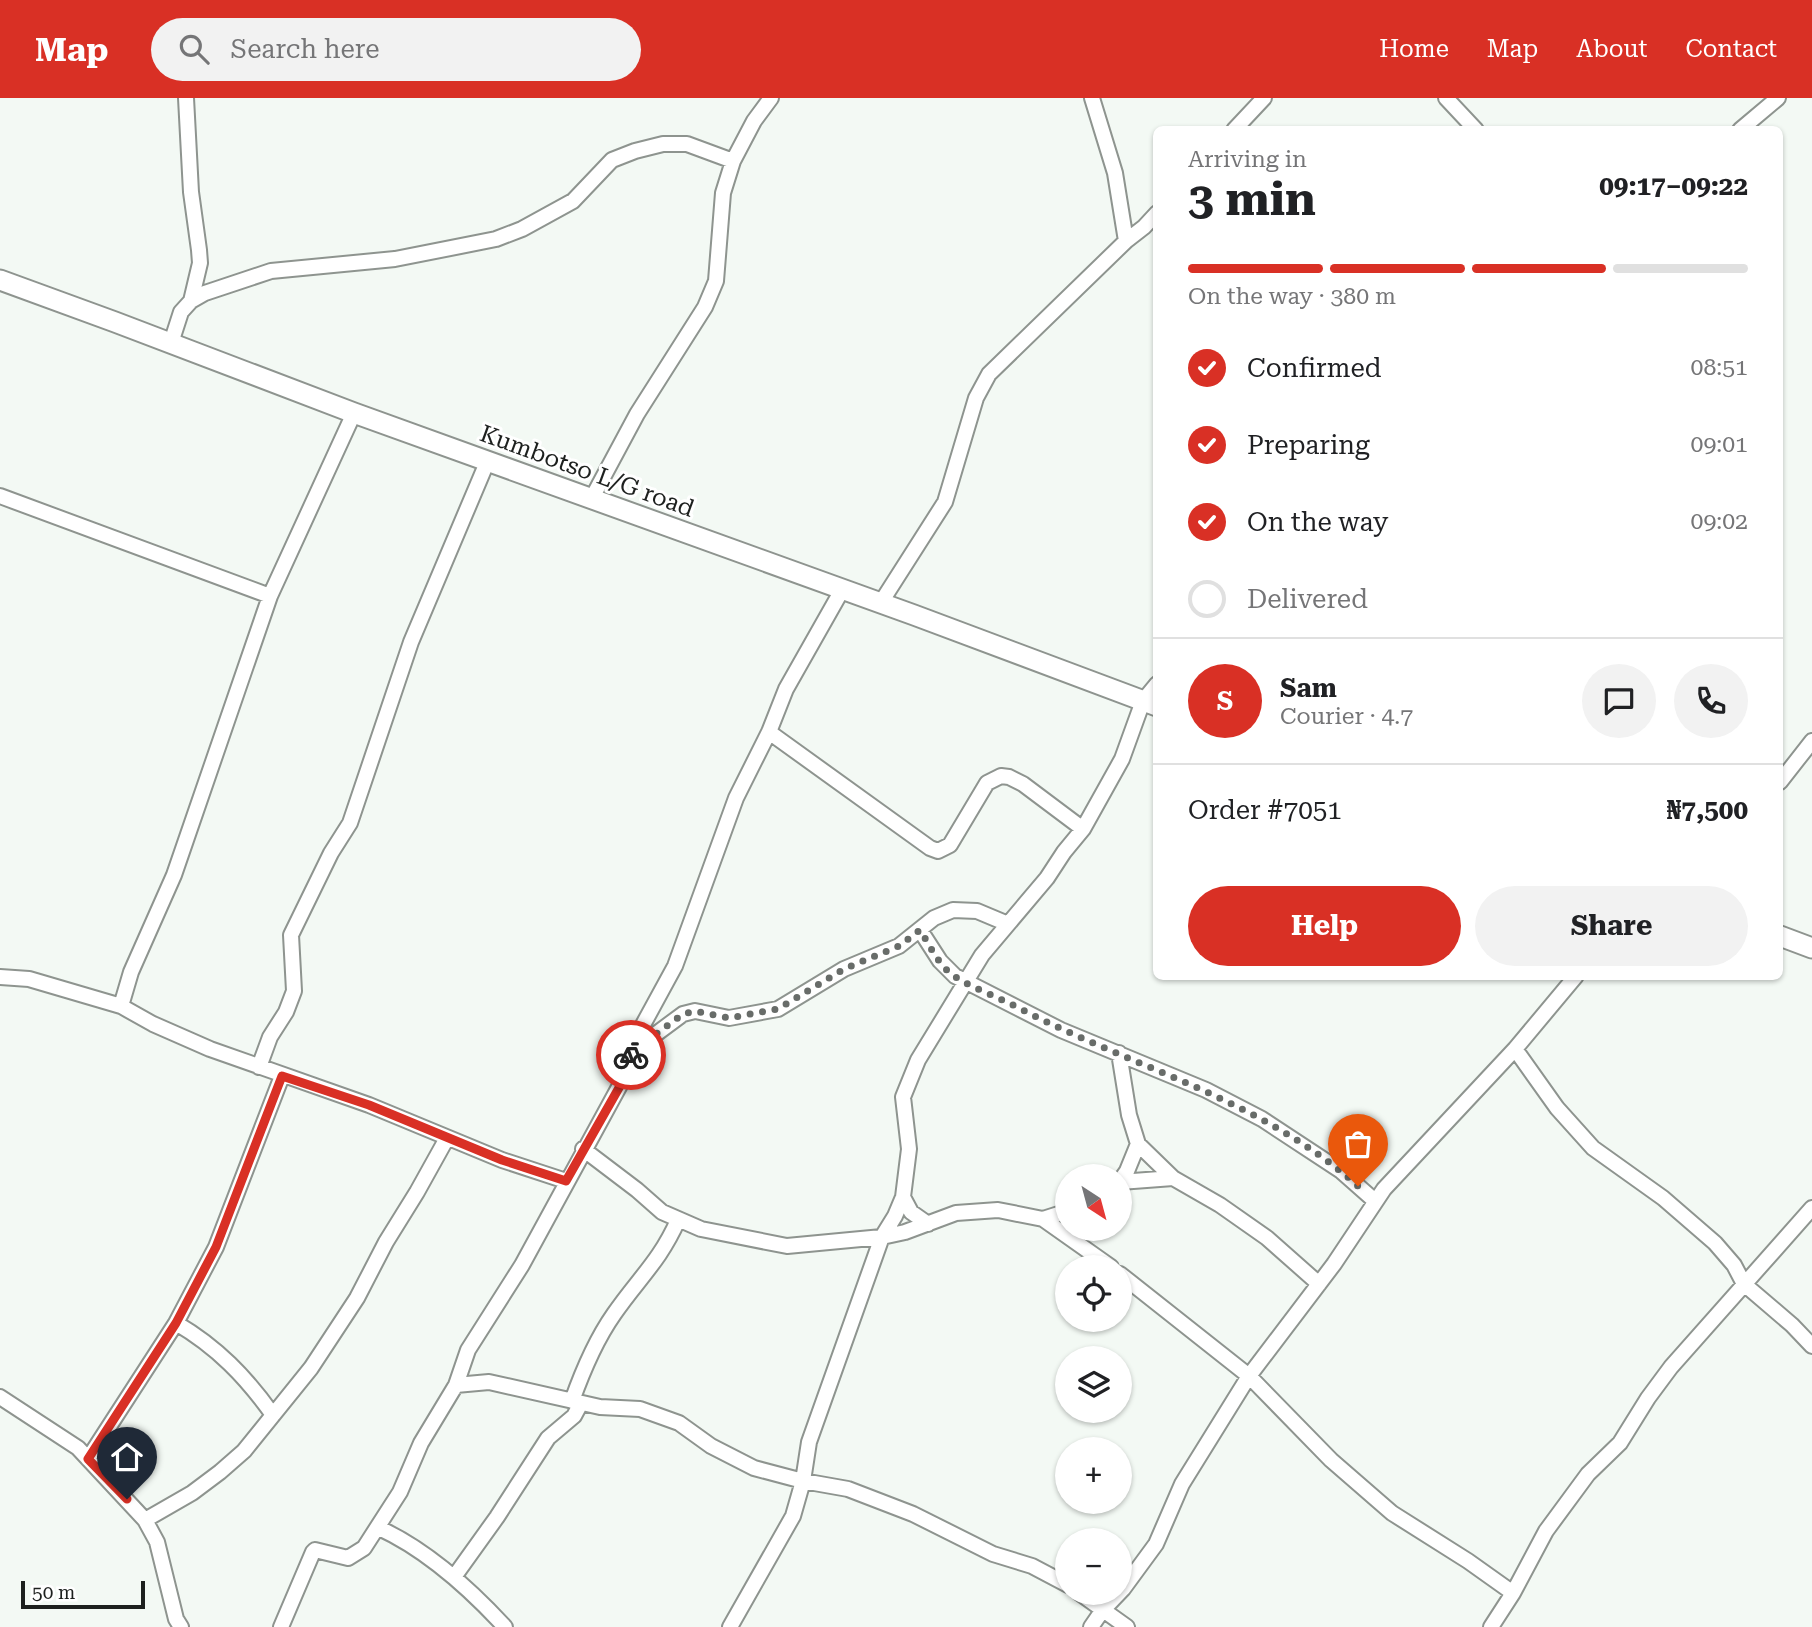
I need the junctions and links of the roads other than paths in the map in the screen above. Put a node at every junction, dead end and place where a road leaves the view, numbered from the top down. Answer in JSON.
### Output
{"nodes":[{"id":1,"x":186,"y":98,"type":"edge"},
{"id":2,"x":771,"y":98,"type":"edge"},
{"id":3,"x":1092,"y":98,"type":"edge"},
{"id":4,"x":1264,"y":98,"type":"edge"},
{"id":5,"x":1446,"y":98,"type":"edge"},
{"id":6,"x":1778,"y":98,"type":"edge"},
{"id":7,"x":1238,"y":126,"type":"edge"},
{"id":8,"x":1472,"y":126,"type":"edge"},
{"id":9,"x":1745,"y":126,"type":"edge"},
{"id":10,"x":733,"y":161,"type":"junction"},
{"id":11,"x":1153,"y":217,"type":"edge"},
{"id":12,"x":1126,"y":242,"type":"junction"},
{"id":13,"x":0,"y":281,"type":"edge"},
{"id":14,"x":191,"y":301,"type":"junction"},
{"id":15,"x":171,"y":343,"type":"junction"},
{"id":16,"x":354,"y":413,"type":"junction"},
{"id":17,"x":488,"y":460,"type":"junction"},
{"id":18,"x":0,"y":496,"type":"edge"},
{"id":19,"x":592,"y":498,"type":"junction"},
{"id":20,"x":842,"y":590,"type":"junction"},
{"id":21,"x":270,"y":596,"type":"junction"},
{"id":22,"x":880,"y":604,"type":"junction"},
{"id":23,"x":1150,"y":703,"type":"edge"},
{"id":24,"x":769,"y":732,"type":"junction"},
{"id":25,"x":1812,"y":741,"type":"edge"},
{"id":26,"x":1783,"y":778,"type":"edge"},
{"id":27,"x":1083,"y":829,"type":"junction"},
{"id":28,"x":1008,"y":924,"type":"junction"},
{"id":29,"x":920,"y":930,"type":"junction"},
{"id":30,"x":1783,"y":937,"type":"edge"},
{"id":31,"x":1812,"y":948,"type":"edge"},
{"id":32,"x":0,"y":977,"type":"edge"},
{"id":33,"x":1573,"y":980,"type":"edge"},
{"id":34,"x":966,"y":981,"type":"junction"},
{"id":35,"x":121,"y":1006,"type":"junction"},
{"id":36,"x":632,"y":1045,"type":"junction"},
{"id":37,"x":1515,"y":1049,"type":"junction"},
{"id":38,"x":1119,"y":1053,"type":"junction"},
{"id":39,"x":259,"y":1067,"type":"junction"},
{"id":40,"x":282,"y":1076,"type":"junction"},
{"id":41,"x":447,"y":1138,"type":"junction"},
{"id":42,"x":1138,"y":1144,"type":"junction"},
{"id":43,"x":583,"y":1150,"type":"junction"},
{"id":44,"x":1130,"y":1164,"type":"edge"},
{"id":45,"x":1173,"y":1178,"type":"junction"},
{"id":46,"x":566,"y":1181,"type":"junction"},
{"id":47,"x":1132,"y":1181,"type":"edge"},
{"id":48,"x":903,"y":1197,"type":"junction"},
{"id":49,"x":1375,"y":1201,"type":"junction"},
{"id":50,"x":1812,"y":1208,"type":"edge"},
{"id":51,"x":1055,"y":1215,"type":"edge"},
{"id":52,"x":1043,"y":1219,"type":"junction"},
{"id":53,"x":678,"y":1220,"type":"junction"},
{"id":54,"x":928,"y":1224,"type":"junction"},
{"id":55,"x":882,"y":1237,"type":"junction"},
{"id":56,"x":1094,"y":1255,"type":"edge"},
{"id":57,"x":1132,"y":1283,"type":"edge"},
{"id":58,"x":1319,"y":1284,"type":"junction"},
{"id":59,"x":1744,"y":1284,"type":"junction"},
{"id":60,"x":176,"y":1323,"type":"junction"},
{"id":61,"x":1812,"y":1346,"type":"edge"},
{"id":62,"x":1250,"y":1376,"type":"junction"},
{"id":63,"x":456,"y":1385,"type":"junction"},
{"id":64,"x":0,"y":1397,"type":"edge"},
{"id":65,"x":577,"y":1402,"type":"junction"},
{"id":66,"x":273,"y":1415,"type":"junction"},
{"id":67,"x":88,"y":1459,"type":"junction"},
{"id":68,"x":803,"y":1481,"type":"junction"},
{"id":69,"x":145,"y":1520,"type":"junction"},
{"id":70,"x":379,"y":1528,"type":"junction"},
{"id":71,"x":454,"y":1577,"type":"junction"},
{"id":72,"x":1055,"y":1578,"type":"edge"},
{"id":73,"x":1513,"y":1593,"type":"junction"},
{"id":74,"x":1094,"y":1605,"type":"edge"},
{"id":75,"x":1102,"y":1611,"type":"junction"},
{"id":76,"x":181,"y":1627,"type":"edge"},
{"id":77,"x":281,"y":1627,"type":"edge"},
{"id":78,"x":505,"y":1627,"type":"edge"},
{"id":79,"x":730,"y":1627,"type":"edge"},
{"id":80,"x":1091,"y":1627,"type":"edge"},
{"id":81,"x":1127,"y":1627,"type":"edge"},
{"id":82,"x":1492,"y":1627,"type":"edge"}],
"edges":[{"from":1,"to":14,"type":"street"},
{"from":2,"to":10,"type":"street"},
{"from":3,"to":12,"type":"street"},
{"from":4,"to":7,"type":"street"},
{"from":5,"to":8,"type":"street"},
{"from":6,"to":9,"type":"street"},
{"from":10,"to":14,"type":"street"},
{"from":10,"to":19,"type":"street"},
{"from":11,"to":12,"type":"street"},
{"from":12,"to":22,"type":"street"},
{"from":13,"to":15,"type":"main road","name":"Kumbotso L/G road"},
{"from":14,"to":15,"type":"street"},
{"from":15,"to":16,"type":"main road","name":"Kumbotso L/G road"},
{"from":16,"to":17,"type":"main road","name":"Kumbotso L/G road"},
{"from":16,"to":21,"type":"street"},
{"from":17,"to":19,"type":"main road","name":"Kumbotso L/G road"},
{"from":17,"to":39,"type":"street"},
{"from":18,"to":21,"type":"street"},
{"from":19,"to":20,"type":"main road","name":"Kumbotso L/G road"},
{"from":20,"to":22,"type":"main road","name":"Kumbotso L/G road"},
{"from":20,"to":24,"type":"street"},
{"from":21,"to":35,"type":"street"},
{"from":22,"to":23,"type":"main road","name":"Kumbotso L/G road"},
{"from":23,"to":27,"type":"street"},
{"from":24,"to":27,"type":"street"},
{"from":24,"to":36,"type":"street"},
{"from":25,"to":26,"type":"street"},
{"from":27,"to":28,"type":"street"},
{"from":28,"to":29,"type":"street"},
{"from":28,"to":34,"type":"street"},
{"from":29,"to":34,"type":"street"},
{"from":29,"to":36,"type":"street"},
{"from":30,"to":31,"type":"main road"},
{"from":32,"to":35,"type":"street"},
{"from":33,"to":37,"type":"street"},
{"from":34,"to":38,"type":"street"},
{"from":34,"to":48,"type":"street"},
{"from":35,"to":39,"type":"street"},
{"from":36,"to":43,"type":"street"},
{"from":37,"to":49,"type":"street"},
{"from":37,"to":59,"type":"street"},
{"from":38,"to":42,"type":"street"},
{"from":38,"to":49,"type":"street"},
{"from":39,"to":40,"type":"street"},
{"from":40,"to":41,"type":"street"},
{"from":40,"to":60,"type":"street"},
{"from":41,"to":46,"type":"street"},
{"from":41,"to":66,"type":"street"},
{"from":42,"to":44,"type":"street"},
{"from":42,"to":45,"type":"street"},
{"from":43,"to":46,"type":"street"},
{"from":43,"to":53,"type":"street"},
{"from":45,"to":47,"type":"street"},
{"from":45,"to":58,"type":"street"},
{"from":46,"to":63,"type":"street"},
{"from":48,"to":54,"type":"street"},
{"from":48,"to":55,"type":"street"},
{"from":49,"to":58,"type":"street"},
{"from":50,"to":59,"type":"street"},
{"from":51,"to":52,"type":"street"},
{"from":52,"to":54,"type":"street"},
{"from":52,"to":56,"type":"street"},
{"from":53,"to":55,"type":"street"},
{"from":53,"to":65,"type":"street"},
{"from":54,"to":55,"type":"street"},
{"from":55,"to":68,"type":"street"},
{"from":57,"to":62,"type":"street"},
{"from":58,"to":62,"type":"street"},
{"from":59,"to":61,"type":"street"},
{"from":59,"to":73,"type":"street"},
{"from":60,"to":66,"type":"street"},
{"from":60,"to":67,"type":"street"},
{"from":62,"to":73,"type":"street"},
{"from":62,"to":75,"type":"street"},
{"from":63,"to":65,"type":"street"},
{"from":63,"to":70,"type":"street"},
{"from":64,"to":67,"type":"street"},
{"from":65,"to":68,"type":"street"},
{"from":65,"to":71,"type":"street"},
{"from":66,"to":69,"type":"street"},
{"from":67,"to":69,"type":"street"},
{"from":68,"to":72,"type":"street"},
{"from":68,"to":79,"type":"street"},
{"from":69,"to":76,"type":"street"},
{"from":70,"to":71,"type":"street"},
{"from":70,"to":77,"type":"street"},
{"from":71,"to":78,"type":"street"},
{"from":73,"to":82,"type":"street"},
{"from":74,"to":75,"type":"street"},
{"from":75,"to":80,"type":"street"},
{"from":75,"to":81,"type":"street"}]}
